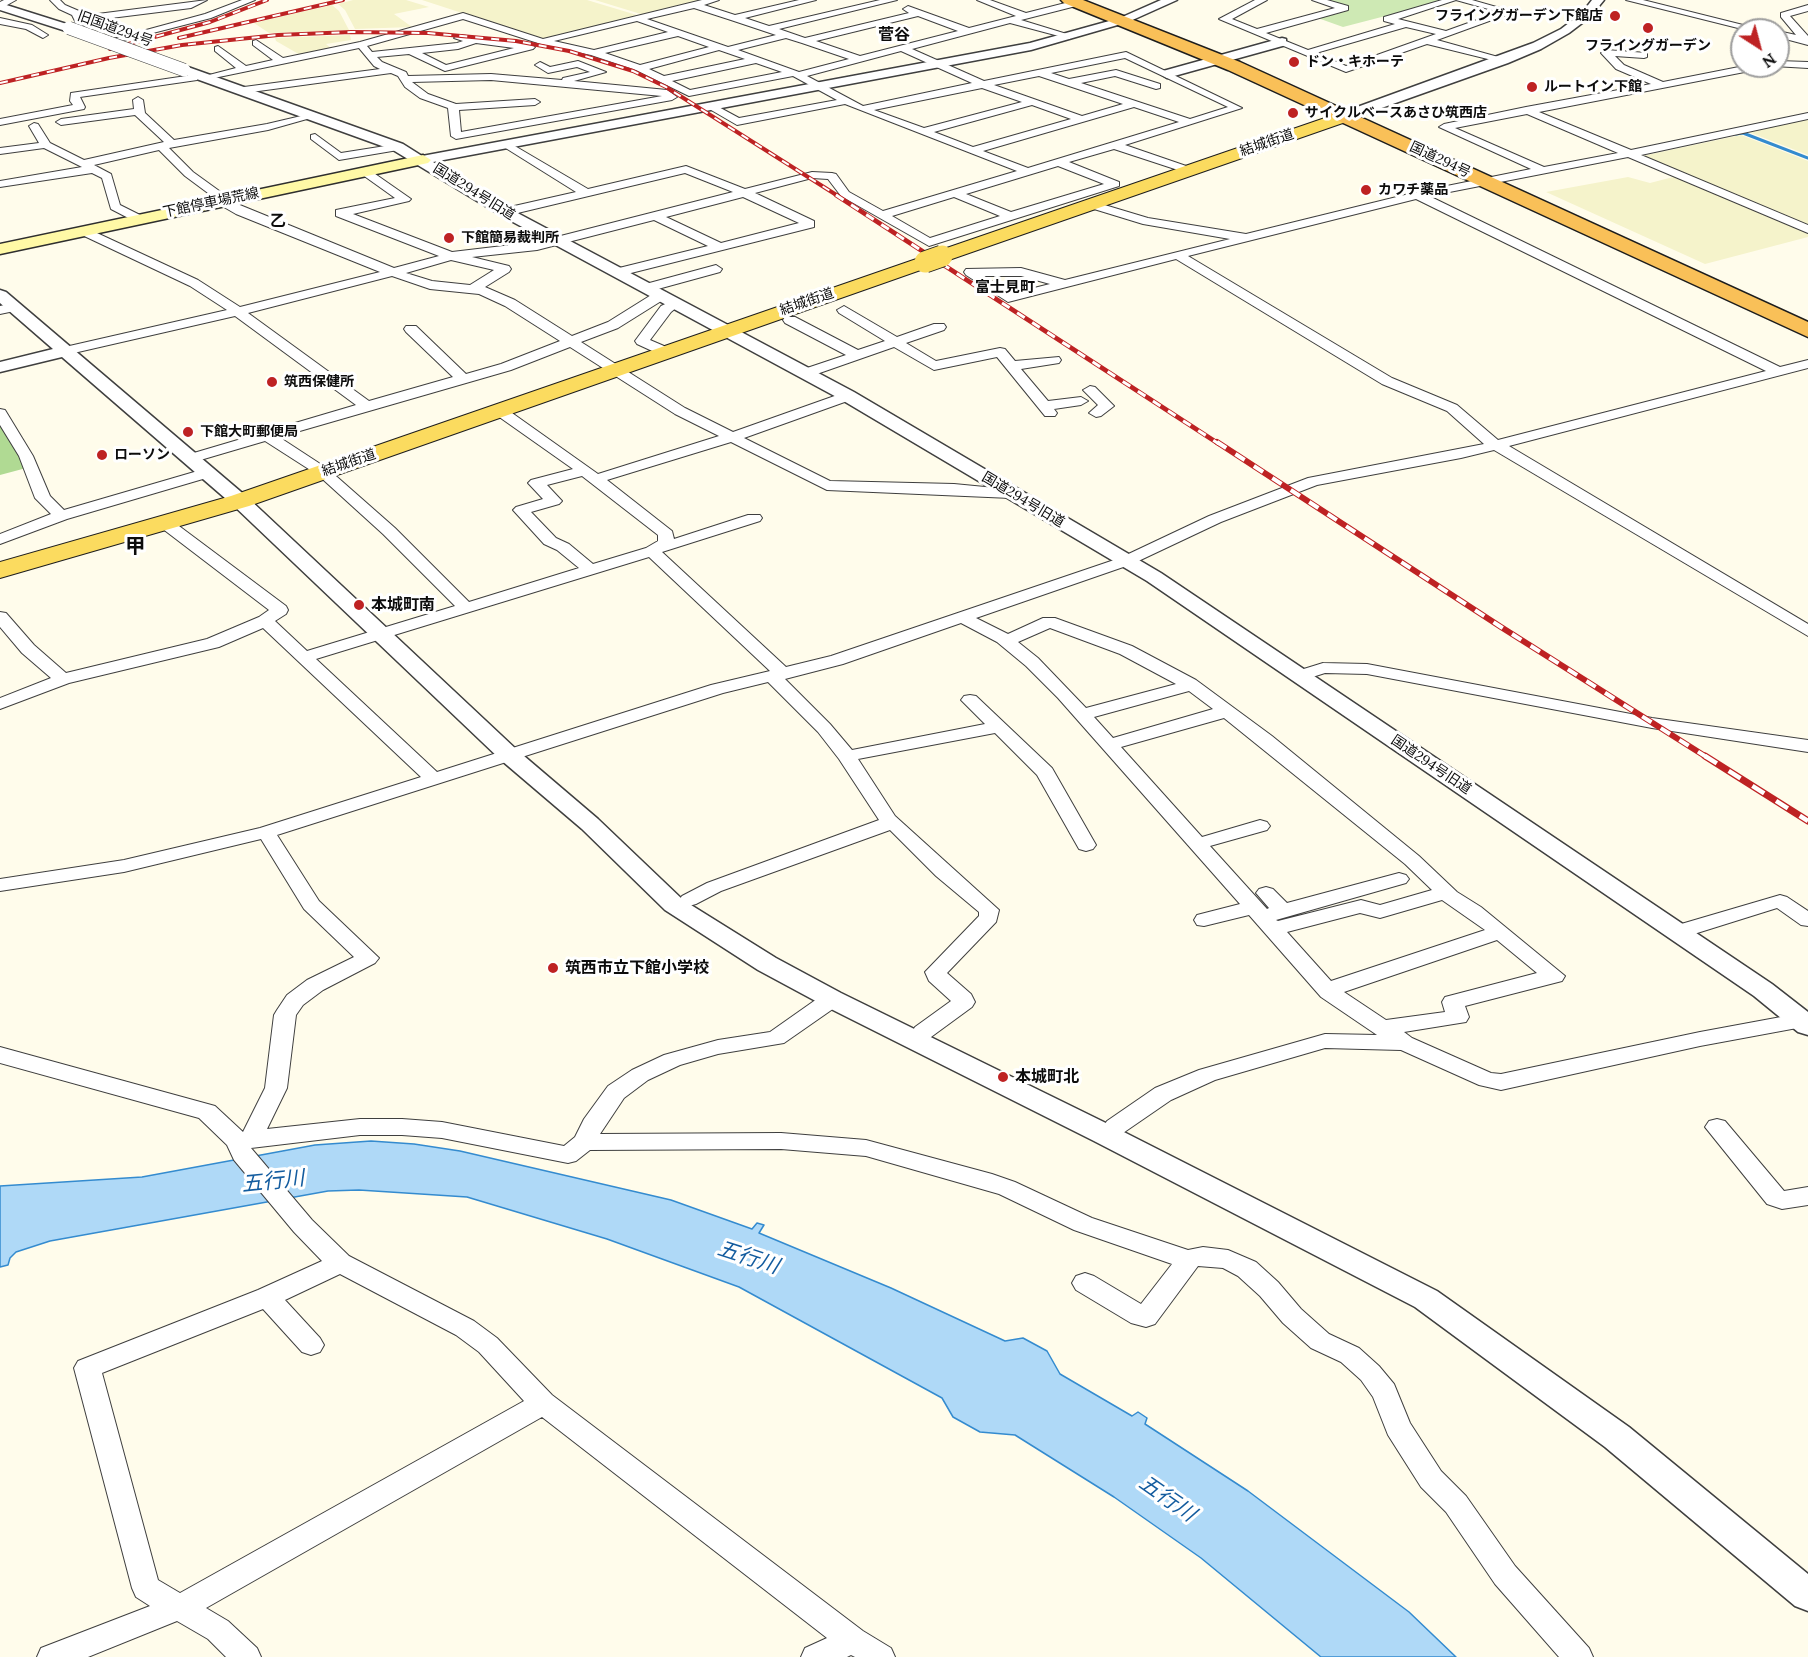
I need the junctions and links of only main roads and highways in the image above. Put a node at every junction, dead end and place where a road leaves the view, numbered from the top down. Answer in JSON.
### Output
{"nodes":[{"id":1,"x":1076,"y":1,"type":"edge"},
{"id":2,"x":1349,"y":115,"type":"junction"},
{"id":3,"x":423,"y":160,"type":"road end"},
{"id":4,"x":1492,"y":181,"type":"junction"},
{"id":5,"x":0,"y":249,"type":"edge"},
{"id":6,"x":1808,"y":321,"type":"edge"},
{"id":7,"x":1808,"y":330,"type":"edge"},
{"id":8,"x":0,"y":570,"type":"edge"}],
"edges":[{"from":1,"to":2,"type":"highway","name":"国道294号"},
{"from":2,"to":4,"type":"highway","name":"国道294号"},
{"from":2,"to":8,"type":"main road","name":"結城街道"},
{"from":3,"to":5,"type":"main road","name":"下館停車場荒線"},
{"from":4,"to":6,"type":"highway","name":"国道294号"},
{"from":4,"to":7,"type":"highway","name":"国道294号"}]}
